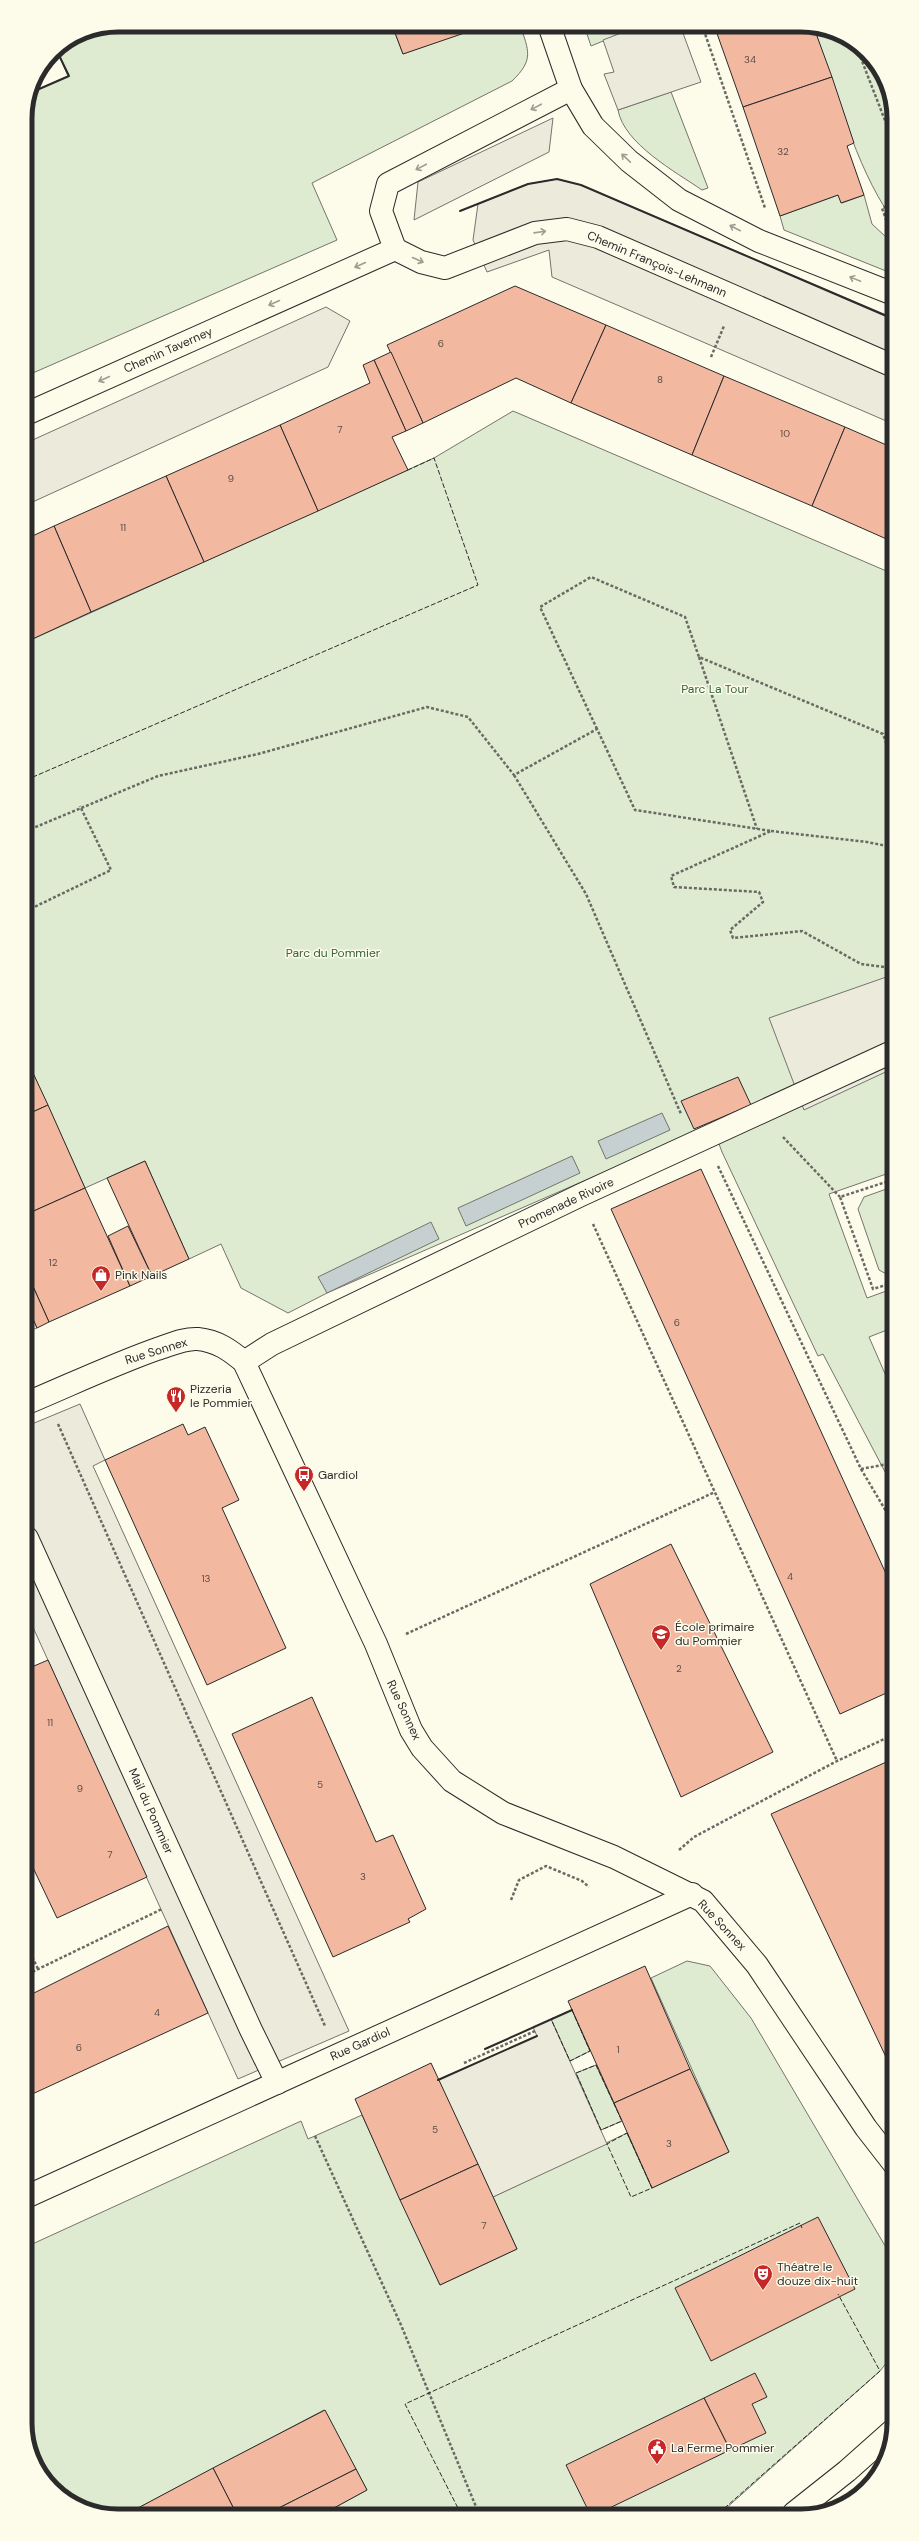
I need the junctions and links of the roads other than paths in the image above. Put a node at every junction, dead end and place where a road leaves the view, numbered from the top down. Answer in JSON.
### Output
{"nodes":[{"id":1,"x":551,"y":32,"type":"edge"},
{"id":2,"x":571,"y":89,"type":"junction"},
{"id":3,"x":395,"y":248,"type":"junction"},
{"id":4,"x":887,"y":291,"type":"edge"},
{"id":5,"x":887,"y":363,"type":"edge"},
{"id":6,"x":32,"y":411,"type":"edge"},
{"id":7,"x":887,"y":1054,"type":"edge"},
{"id":8,"x":244,"y":1362,"type":"junction"},
{"id":9,"x":36,"y":1400,"type":"edge"},
{"id":10,"x":32,"y":1549,"type":"edge"},
{"id":11,"x":692,"y":1894,"type":"junction"},
{"id":12,"x":277,"y":2083,"type":"junction"},
{"id":13,"x":887,"y":2155,"type":"edge"},
{"id":14,"x":32,"y":2194,"type":"edge"},
{"id":15,"x":886,"y":2437,"type":"edge"},
{"id":16,"x":799,"y":2509,"type":"edge"}],
"edges":[{"from":1,"to":2,"type":"street"},
{"from":2,"to":3,"type":"street","one_way":true},
{"from":4,"to":2,"type":"street","one_way":true},
{"from":3,"to":5,"type":"street","name":"Chemin François-Lehmann","one_way":true},
{"from":3,"to":6,"type":"street","name":"Chemin Taverney","one_way":true},
{"from":7,"to":8,"type":"street","name":"Promenade Rivoire"},
{"from":8,"to":9,"type":"street","name":"Rue Sonnex"},
{"from":8,"to":11,"type":"street","name":"Rue Sonnex"},
{"from":10,"to":12,"type":"street","name":"Mail du Pommier"},
{"from":11,"to":12,"type":"street","name":"Rue Gardiol"},
{"from":11,"to":13,"type":"street","name":"Rue Sonnex"},
{"from":12,"to":14,"type":"street","name":"Rue Gardiol"},
{"from":15,"to":16,"type":"street"}]}
